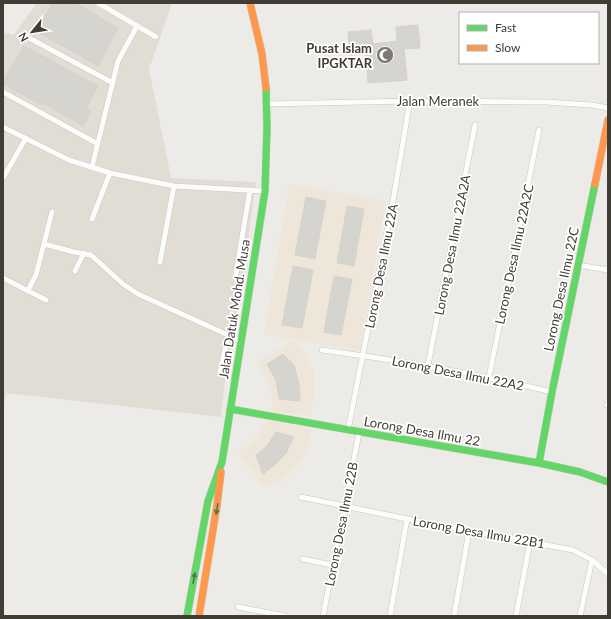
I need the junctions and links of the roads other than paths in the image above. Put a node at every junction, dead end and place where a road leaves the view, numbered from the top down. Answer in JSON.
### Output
{"nodes":[{"id":1,"x":98,"y":3,"type":"edge"},
{"id":2,"x":250,"y":3,"type":"edge"},
{"id":3,"x":137,"y":26,"type":"junction"},
{"id":4,"x":156,"y":37,"type":"dead end"},
{"id":5,"x":29,"y":38,"type":"dead end"},
{"id":6,"x":113,"y":83,"type":"junction"},
{"id":7,"x":3,"y":92,"type":"edge"},
{"id":8,"x":410,"y":100,"type":"junction"},
{"id":9,"x":267,"y":104,"type":"junction"},
{"id":10,"x":608,"y":108,"type":"edge"},
{"id":11,"x":608,"y":120,"type":"edge"},
{"id":12,"x":475,"y":125,"type":"dead end"},
{"id":13,"x":3,"y":127,"type":"edge"},
{"id":14,"x":539,"y":130,"type":"dead end"},
{"id":15,"x":26,"y":138,"type":"junction"},
{"id":16,"x":98,"y":144,"type":"junction"},
{"id":17,"x":92,"y":167,"type":"junction"},
{"id":18,"x":110,"y":173,"type":"junction"},
{"id":19,"x":3,"y":178,"type":"edge"},
{"id":20,"x":174,"y":186,"type":"junction"},
{"id":21,"x":250,"y":190,"type":"junction"},
{"id":22,"x":264,"y":191,"type":"junction"},
{"id":23,"x":52,"y":212,"type":"dead end"},
{"id":24,"x":92,"y":219,"type":"dead end"},
{"id":25,"x":44,"y":244,"type":"junction"},
{"id":26,"x":84,"y":253,"type":"junction"},
{"id":27,"x":160,"y":262,"type":"dead end"},
{"id":28,"x":578,"y":265,"type":"junction"},
{"id":29,"x":608,"y":270,"type":"edge"},
{"id":30,"x":75,"y":271,"type":"dead end"},
{"id":31,"x":236,"y":274,"type":"dead end"},
{"id":32,"x":3,"y":278,"type":"edge"},
{"id":33,"x":28,"y":290,"type":"junction"},
{"id":34,"x":46,"y":300,"type":"dead end"},
{"id":35,"x":228,"y":336,"type":"junction"},
{"id":36,"x":241,"y":341,"type":"junction"},
{"id":37,"x":322,"y":350,"type":"dead end"},
{"id":38,"x":363,"y":355,"type":"junction"},
{"id":39,"x":428,"y":365,"type":"junction"},
{"id":40,"x":220,"y":372,"type":"dead end"},
{"id":41,"x":489,"y":377,"type":"junction"},
{"id":42,"x":552,"y":392,"type":"junction"},
{"id":43,"x":230,"y":409,"type":"junction"},
{"id":44,"x":348,"y":430,"type":"junction"},
{"id":45,"x":359,"y":432,"type":"junction"},
{"id":46,"x":222,"y":462,"type":"junction"},
{"id":47,"x":539,"y":464,"type":"junction"},
{"id":48,"x":608,"y":482,"type":"edge"},
{"id":49,"x":301,"y":497,"type":"dead end"},
{"id":50,"x":344,"y":507,"type":"junction"},
{"id":51,"x":407,"y":519,"type":"junction"},
{"id":52,"x":469,"y":530,"type":"junction"},
{"id":53,"x":530,"y":542,"type":"junction"},
{"id":54,"x":303,"y":559,"type":"dead end"},
{"id":55,"x":592,"y":560,"type":"junction"},
{"id":56,"x":332,"y":565,"type":"junction"},
{"id":57,"x":608,"y":574,"type":"edge"},
{"id":58,"x":238,"y":607,"type":"dead end"},
{"id":59,"x":187,"y":616,"type":"edge"},
{"id":60,"x":199,"y":616,"type":"edge"},
{"id":61,"x":285,"y":616,"type":"edge"},
{"id":62,"x":323,"y":616,"type":"edge"},
{"id":63,"x":390,"y":616,"type":"edge"},
{"id":64,"x":454,"y":616,"type":"edge"},
{"id":65,"x":516,"y":616,"type":"edge"},
{"id":66,"x":580,"y":616,"type":"edge"}],
"edges":[{"from":1,"to":3,"type":"street"},
{"from":2,"to":9,"type":"main road","name":"Jalan Datuk Mohd. Musa"},
{"from":3,"to":4,"type":"street"},
{"from":3,"to":6,"type":"street"},
{"from":5,"to":6,"type":"street"},
{"from":6,"to":16,"type":"street"},
{"from":7,"to":16,"type":"street"},
{"from":8,"to":9,"type":"street","name":"Jalan Meranek"},
{"from":8,"to":10,"type":"street","name":"Jalan Meranek"},
{"from":8,"to":38,"type":"street","name":"Lorong Desa Ilmu 22A"},
{"from":9,"to":22,"type":"main road","name":"Jalan Datuk Mohd. Musa"},
{"from":11,"to":28,"type":"main road","name":"Lorong Desa Ilmu 22C"},
{"from":12,"to":39,"type":"street","name":"Lorong Desa Ilmu 22A2A"},
{"from":13,"to":15,"type":"street"},
{"from":14,"to":41,"type":"street","name":"Lorong Desa Ilmu 22A2C"},
{"from":15,"to":17,"type":"street"},
{"from":15,"to":19,"type":"street"},
{"from":16,"to":17,"type":"street"},
{"from":17,"to":18,"type":"street"},
{"from":18,"to":20,"type":"street"},
{"from":18,"to":24,"type":"street"},
{"from":20,"to":21,"type":"street"},
{"from":20,"to":27,"type":"street"},
{"from":21,"to":22,"type":"street"},
{"from":21,"to":31,"type":"street"},
{"from":22,"to":36,"type":"main road","name":"Jalan Datuk Mohd. Musa"},
{"from":23,"to":25,"type":"street"},
{"from":25,"to":26,"type":"street"},
{"from":25,"to":33,"type":"street"},
{"from":26,"to":30,"type":"street"},
{"from":26,"to":35,"type":"street"},
{"from":28,"to":29,"type":"street"},
{"from":28,"to":42,"type":"main road","name":"Lorong Desa Ilmu 22C"},
{"from":32,"to":33,"type":"street"},
{"from":33,"to":34,"type":"street"},
{"from":35,"to":36,"type":"street"},
{"from":35,"to":40,"type":"street"},
{"from":36,"to":43,"type":"main road","name":"Jalan Datuk Mohd. Musa"},
{"from":37,"to":38,"type":"street","name":"Lorong Desa Ilmu 22A2"},
{"from":38,"to":39,"type":"street","name":"Lorong Desa Ilmu 22A2"},
{"from":38,"to":44,"type":"street","name":"Lorong Desa Ilmu 22A"},
{"from":39,"to":41,"type":"street","name":"Lorong Desa Ilmu 22A2"},
{"from":41,"to":42,"type":"street","name":"Lorong Desa Ilmu 22A2"},
{"from":42,"to":47,"type":"main road","name":"Lorong Desa Ilmu 22C"},
{"from":43,"to":44,"type":"main road","name":"Lorong Desa Ilmu 22"},
{"from":43,"to":46,"type":"main road","name":"Jalan Datuk Mohd. Musa"},
{"from":44,"to":45,"type":"main road","name":"Lorong Desa Ilmu 22"},
{"from":45,"to":47,"type":"main road","name":"Lorong Desa Ilmu 22"},
{"from":45,"to":50,"type":"street","name":"Lorong Desa Ilmu 22B"},
{"from":59,"to":46,"type":"main road","name":"Jalan Datuk Mohd. Musa","one_way":true},
{"from":46,"to":60,"type":"main road","one_way":true},
{"from":47,"to":48,"type":"main road","name":"Lorong Desa Ilmu 22"},
{"from":49,"to":50,"type":"street","name":"Lorong Desa Ilmu 22B1"},
{"from":50,"to":51,"type":"street","name":"Lorong Desa Ilmu 22B1"},
{"from":50,"to":56,"type":"street","name":"Lorong Desa Ilmu 22B"},
{"from":51,"to":52,"type":"street","name":"Lorong Desa Ilmu 22B1"},
{"from":51,"to":63,"type":"street"},
{"from":52,"to":53,"type":"street","name":"Lorong Desa Ilmu 22B1"},
{"from":52,"to":64,"type":"street"},
{"from":53,"to":55,"type":"street","name":"Lorong Desa Ilmu 22B1"},
{"from":53,"to":65,"type":"street"},
{"from":54,"to":56,"type":"street"},
{"from":55,"to":57,"type":"street","name":"Lorong Desa Ilmu 22B1"},
{"from":55,"to":66,"type":"street"},
{"from":56,"to":62,"type":"street","name":"Lorong Desa Ilmu 22B"},
{"from":58,"to":61,"type":"street"}]}
